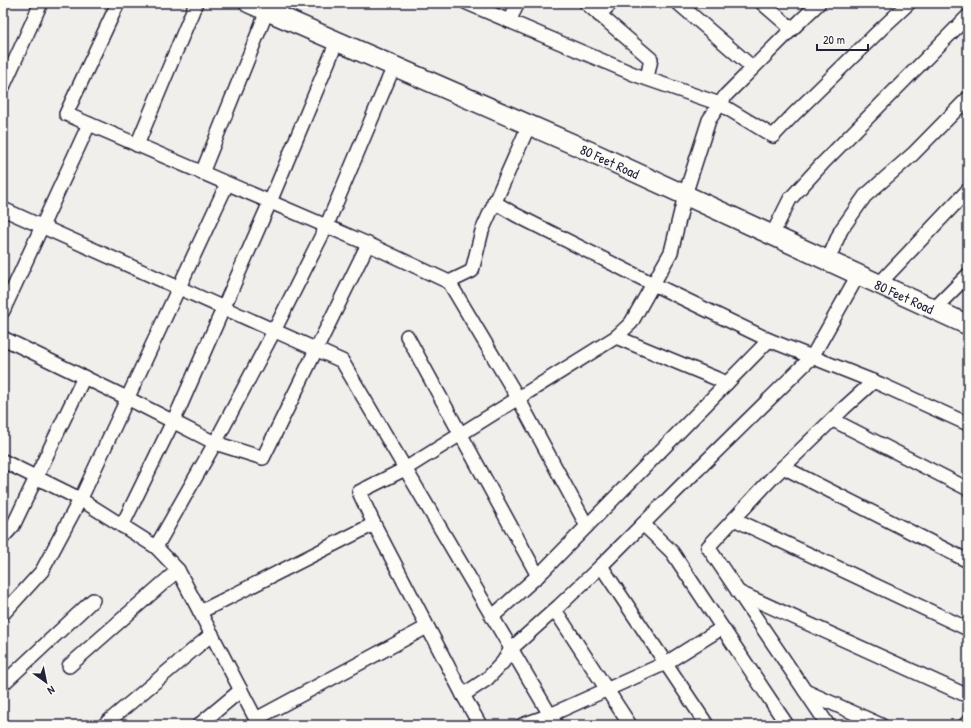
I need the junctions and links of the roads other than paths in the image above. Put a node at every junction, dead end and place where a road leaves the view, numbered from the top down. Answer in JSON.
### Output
{"nodes":[{"id":1,"x":41,"y":3,"type":"edge"},
{"id":2,"x":118,"y":3,"type":"edge"},
{"id":3,"x":196,"y":3,"type":"edge"},
{"id":4,"x":249,"y":3,"type":"edge"},
{"id":5,"x":467,"y":3,"type":"edge"},
{"id":6,"x":518,"y":3,"type":"edge"},
{"id":7,"x":586,"y":3,"type":"edge"},
{"id":8,"x":611,"y":3,"type":"edge"},
{"id":9,"x":678,"y":3,"type":"edge"},
{"id":10,"x":762,"y":3,"type":"edge"},
{"id":11,"x":820,"y":3,"type":"edge"},
{"id":12,"x":909,"y":3,"type":"edge"},
{"id":13,"x":267,"y":11,"type":"junction"},
{"id":14,"x":599,"y":14,"type":"junction"},
{"id":15,"x":968,"y":16,"type":"edge"},
{"id":16,"x":510,"y":21,"type":"junction"},
{"id":17,"x":792,"y":29,"type":"junction"},
{"id":18,"x":337,"y":41,"type":"junction"},
{"id":19,"x":394,"y":66,"type":"junction"},
{"id":20,"x":752,"y":68,"type":"junction"},
{"id":21,"x":647,"y":78,"type":"junction"},
{"id":22,"x":3,"y":87,"type":"edge"},
{"id":23,"x":968,"y":98,"type":"edge"},
{"id":24,"x":720,"y":104,"type":"junction"},
{"id":25,"x":89,"y":124,"type":"junction"},
{"id":26,"x":529,"y":125,"type":"junction"},
{"id":27,"x":137,"y":145,"type":"junction"},
{"id":28,"x":202,"y":173,"type":"junction"},
{"id":29,"x":227,"y":184,"type":"junction"},
{"id":30,"x":968,"y":190,"type":"edge"},
{"id":31,"x":685,"y":195,"type":"junction"},
{"id":32,"x":270,"y":202,"type":"junction"},
{"id":33,"x":494,"y":202,"type":"junction"},
{"id":34,"x":3,"y":209,"type":"edge"},
{"id":35,"x":42,"y":226,"type":"junction"},
{"id":36,"x":326,"y":227,"type":"junction"},
{"id":37,"x":772,"y":235,"type":"junction"},
{"id":38,"x":368,"y":244,"type":"junction"},
{"id":39,"x":828,"y":260,"type":"junction"},
{"id":40,"x":858,"y":275,"type":"junction"},
{"id":41,"x":968,"y":275,"type":"edge"},
{"id":42,"x":449,"y":282,"type":"junction"},
{"id":43,"x":653,"y":284,"type":"junction"},
{"id":44,"x":879,"y":284,"type":"junction"},
{"id":45,"x":179,"y":288,"type":"junction"},
{"id":46,"x":223,"y":308,"type":"junction"},
{"id":47,"x":934,"y":309,"type":"junction"},
{"id":48,"x":3,"y":311,"type":"edge"},
{"id":49,"x":968,"y":325,"type":"edge"},
{"id":50,"x":274,"y":331,"type":"junction"},
{"id":51,"x":407,"y":336,"type":"dead end"},
{"id":52,"x":616,"y":337,"type":"junction"},
{"id":53,"x":3,"y":338,"type":"edge"},
{"id":54,"x":769,"y":340,"type":"junction"},
{"id":55,"x":316,"y":350,"type":"junction"},
{"id":56,"x":812,"y":357,"type":"junction"},
{"id":57,"x":84,"y":377,"type":"junction"},
{"id":58,"x":874,"y":381,"type":"junction"},
{"id":59,"x":727,"y":383,"type":"junction"},
{"id":60,"x":127,"y":398,"type":"junction"},
{"id":61,"x":518,"y":398,"type":"junction"},
{"id":62,"x":833,"y":420,"type":"junction"},
{"id":63,"x":173,"y":422,"type":"junction"},
{"id":64,"x":968,"y":424,"type":"edge"},
{"id":65,"x":461,"y":435,"type":"junction"},
{"id":66,"x":215,"y":443,"type":"junction"},
{"id":67,"x":3,"y":461,"type":"edge"},
{"id":68,"x":783,"y":467,"type":"junction"},
{"id":69,"x":405,"y":469,"type":"junction"},
{"id":70,"x":37,"y":477,"type":"junction"},
{"id":71,"x":968,"y":489,"type":"edge"},
{"id":72,"x":80,"y":499,"type":"junction"},
{"id":73,"x":734,"y":519,"type":"junction"},
{"id":74,"x":374,"y":524,"type":"junction"},
{"id":75,"x":643,"y":524,"type":"junction"},
{"id":76,"x":122,"y":526,"type":"junction"},
{"id":77,"x":587,"y":526,"type":"junction"},
{"id":78,"x":3,"y":537,"type":"edge"},
{"id":79,"x":156,"y":547,"type":"junction"},
{"id":80,"x":968,"y":561,"type":"edge"},
{"id":81,"x":601,"y":566,"type":"junction"},
{"id":82,"x":178,"y":570,"type":"junction"},
{"id":83,"x":538,"y":576,"type":"junction"},
{"id":84,"x":738,"y":592,"type":"junction"},
{"id":85,"x":93,"y":600,"type":"dead end"},
{"id":86,"x":555,"y":610,"type":"junction"},
{"id":87,"x":200,"y":612,"type":"junction"},
{"id":88,"x":3,"y":614,"type":"edge"},
{"id":89,"x":492,"y":617,"type":"junction"},
{"id":90,"x":427,"y":627,"type":"junction"},
{"id":91,"x":722,"y":628,"type":"junction"},
{"id":92,"x":968,"y":629,"type":"edge"},
{"id":93,"x":212,"y":634,"type":"junction"},
{"id":94,"x":511,"y":649,"type":"junction"},
{"id":95,"x":666,"y":663,"type":"junction"},
{"id":96,"x":69,"y":666,"type":"dead end"},
{"id":97,"x":3,"y":684,"type":"edge"},
{"id":98,"x":241,"y":690,"type":"junction"},
{"id":99,"x":607,"y":690,"type":"junction"},
{"id":100,"x":805,"y":691,"type":"junction"},
{"id":101,"x":463,"y":696,"type":"junction"},
{"id":102,"x":968,"y":696,"type":"edge"},
{"id":103,"x":553,"y":720,"type":"edge"},
{"id":104,"x":257,"y":722,"type":"edge"},
{"id":105,"x":968,"y":722,"type":"edge"},
{"id":106,"x":104,"y":725,"type":"edge"},
{"id":107,"x":199,"y":725,"type":"edge"},
{"id":108,"x":480,"y":725,"type":"edge"},
{"id":109,"x":522,"y":725,"type":"edge"},
{"id":110,"x":630,"y":725,"type":"edge"},
{"id":111,"x":708,"y":725,"type":"edge"},
{"id":112,"x":787,"y":725,"type":"edge"},
{"id":113,"x":828,"y":725,"type":"edge"},
{"id":114,"x":881,"y":725,"type":"edge"},
{"id":115,"x":965,"y":725,"type":"edge"}],
"edges":[{"from":1,"to":22,"type":"street"},
{"from":2,"to":25,"type":"street"},
{"from":3,"to":27,"type":"street"},
{"from":4,"to":13,"type":"main road","name":"80 Feet Road"},
{"from":5,"to":16,"type":"street"},
{"from":6,"to":16,"type":"street"},
{"from":7,"to":14,"type":"street"},
{"from":8,"to":14,"type":"street"},
{"from":9,"to":20,"type":"street"},
{"from":10,"to":17,"type":"street"},
{"from":11,"to":17,"type":"street"},
{"from":12,"to":24,"type":"street"},
{"from":13,"to":18,"type":"main road","name":"80 Feet Road"},
{"from":13,"to":28,"type":"street"},
{"from":14,"to":21,"type":"street"},
{"from":15,"to":37,"type":"street"},
{"from":16,"to":21,"type":"street"},
{"from":17,"to":20,"type":"street"},
{"from":18,"to":19,"type":"main road","name":"80 Feet Road"},
{"from":18,"to":32,"type":"street"},
{"from":19,"to":26,"type":"main road","name":"80 Feet Road"},
{"from":19,"to":36,"type":"street"},
{"from":20,"to":24,"type":"street"},
{"from":21,"to":24,"type":"street"},
{"from":23,"to":39,"type":"street"},
{"from":24,"to":31,"type":"street"},
{"from":25,"to":27,"type":"street"},
{"from":25,"to":35,"type":"street"},
{"from":26,"to":31,"type":"main road","name":"80 Feet Road"},
{"from":26,"to":33,"type":"street"},
{"from":27,"to":28,"type":"street"},
{"from":28,"to":29,"type":"street"},
{"from":29,"to":32,"type":"street"},
{"from":29,"to":45,"type":"street"},
{"from":30,"to":44,"type":"street"},
{"from":31,"to":37,"type":"main road","name":"80 Feet Road"},
{"from":31,"to":43,"type":"street"},
{"from":32,"to":36,"type":"street"},
{"from":32,"to":46,"type":"street"},
{"from":33,"to":42,"type":"street"},
{"from":33,"to":43,"type":"street"},
{"from":34,"to":35,"type":"street"},
{"from":35,"to":45,"type":"street"},
{"from":35,"to":48,"type":"street"},
{"from":36,"to":38,"type":"street"},
{"from":36,"to":50,"type":"street"},
{"from":37,"to":39,"type":"main road","name":"80 Feet Road"},
{"from":38,"to":42,"type":"street"},
{"from":38,"to":55,"type":"street"},
{"from":39,"to":40,"type":"main road","name":"80 Feet Road"},
{"from":40,"to":44,"type":"main road","name":"80 Feet Road"},
{"from":40,"to":56,"type":"street"},
{"from":41,"to":47,"type":"street"},
{"from":42,"to":61,"type":"street"},
{"from":43,"to":52,"type":"street"},
{"from":43,"to":54,"type":"street"},
{"from":44,"to":47,"type":"main road","name":"80 Feet Road"},
{"from":45,"to":46,"type":"street"},
{"from":45,"to":60,"type":"street"},
{"from":46,"to":50,"type":"street"},
{"from":46,"to":63,"type":"street"},
{"from":47,"to":49,"type":"main road","name":"80 Feet Road"},
{"from":50,"to":55,"type":"street"},
{"from":50,"to":66,"type":"street"},
{"from":51,"to":65,"type":"street"},
{"from":52,"to":59,"type":"street"},
{"from":52,"to":61,"type":"street"},
{"from":53,"to":57,"type":"street"},
{"from":54,"to":56,"type":"street"},
{"from":54,"to":59,"type":"street"},
{"from":55,"to":66,"type":"street"},
{"from":55,"to":69,"type":"street"},
{"from":56,"to":58,"type":"street"},
{"from":56,"to":75,"type":"street"},
{"from":57,"to":60,"type":"street"},
{"from":57,"to":70,"type":"street"},
{"from":58,"to":62,"type":"street"},
{"from":58,"to":64,"type":"street"},
{"from":59,"to":77,"type":"street"},
{"from":60,"to":63,"type":"street"},
{"from":60,"to":72,"type":"street"},
{"from":61,"to":65,"type":"street"},
{"from":61,"to":77,"type":"street"},
{"from":62,"to":68,"type":"street"},
{"from":62,"to":71,"type":"street"},
{"from":63,"to":66,"type":"street"},
{"from":63,"to":76,"type":"street"},
{"from":65,"to":69,"type":"street"},
{"from":65,"to":83,"type":"street"},
{"from":66,"to":79,"type":"street"},
{"from":67,"to":70,"type":"street"},
{"from":68,"to":73,"type":"street"},
{"from":68,"to":80,"type":"street"},
{"from":69,"to":74,"type":"street"},
{"from":69,"to":89,"type":"street"},
{"from":70,"to":72,"type":"street"},
{"from":70,"to":78,"type":"street"},
{"from":72,"to":76,"type":"street"},
{"from":72,"to":88,"type":"street"},
{"from":73,"to":84,"type":"street"},
{"from":73,"to":92,"type":"street"},
{"from":74,"to":87,"type":"street"},
{"from":74,"to":90,"type":"street"},
{"from":75,"to":81,"type":"street"},
{"from":75,"to":91,"type":"street"},
{"from":76,"to":79,"type":"street"},
{"from":77,"to":83,"type":"street"},
{"from":79,"to":82,"type":"street"},
{"from":81,"to":86,"type":"street"},
{"from":81,"to":95,"type":"street"},
{"from":82,"to":87,"type":"street"},
{"from":82,"to":96,"type":"street"},
{"from":83,"to":89,"type":"street"},
{"from":84,"to":100,"type":"street"},
{"from":84,"to":102,"type":"street"},
{"from":85,"to":97,"type":"street"},
{"from":86,"to":94,"type":"street"},
{"from":86,"to":99,"type":"street"},
{"from":87,"to":93,"type":"street"},
{"from":89,"to":94,"type":"street"},
{"from":90,"to":101,"type":"street"},
{"from":90,"to":104,"type":"street"},
{"from":91,"to":95,"type":"street"},
{"from":91,"to":112,"type":"street"},
{"from":93,"to":98,"type":"street"},
{"from":93,"to":106,"type":"street"},
{"from":94,"to":101,"type":"street"},
{"from":94,"to":103,"type":"street"},
{"from":95,"to":99,"type":"street"},
{"from":95,"to":111,"type":"street"},
{"from":98,"to":104,"type":"street"},
{"from":98,"to":107,"type":"street"},
{"from":99,"to":103,"type":"street"},
{"from":99,"to":110,"type":"street"},
{"from":100,"to":113,"type":"street"},
{"from":100,"to":114,"type":"street"},
{"from":101,"to":108,"type":"street"},
{"from":103,"to":109,"type":"street"},
{"from":105,"to":115,"type":"street"}]}
